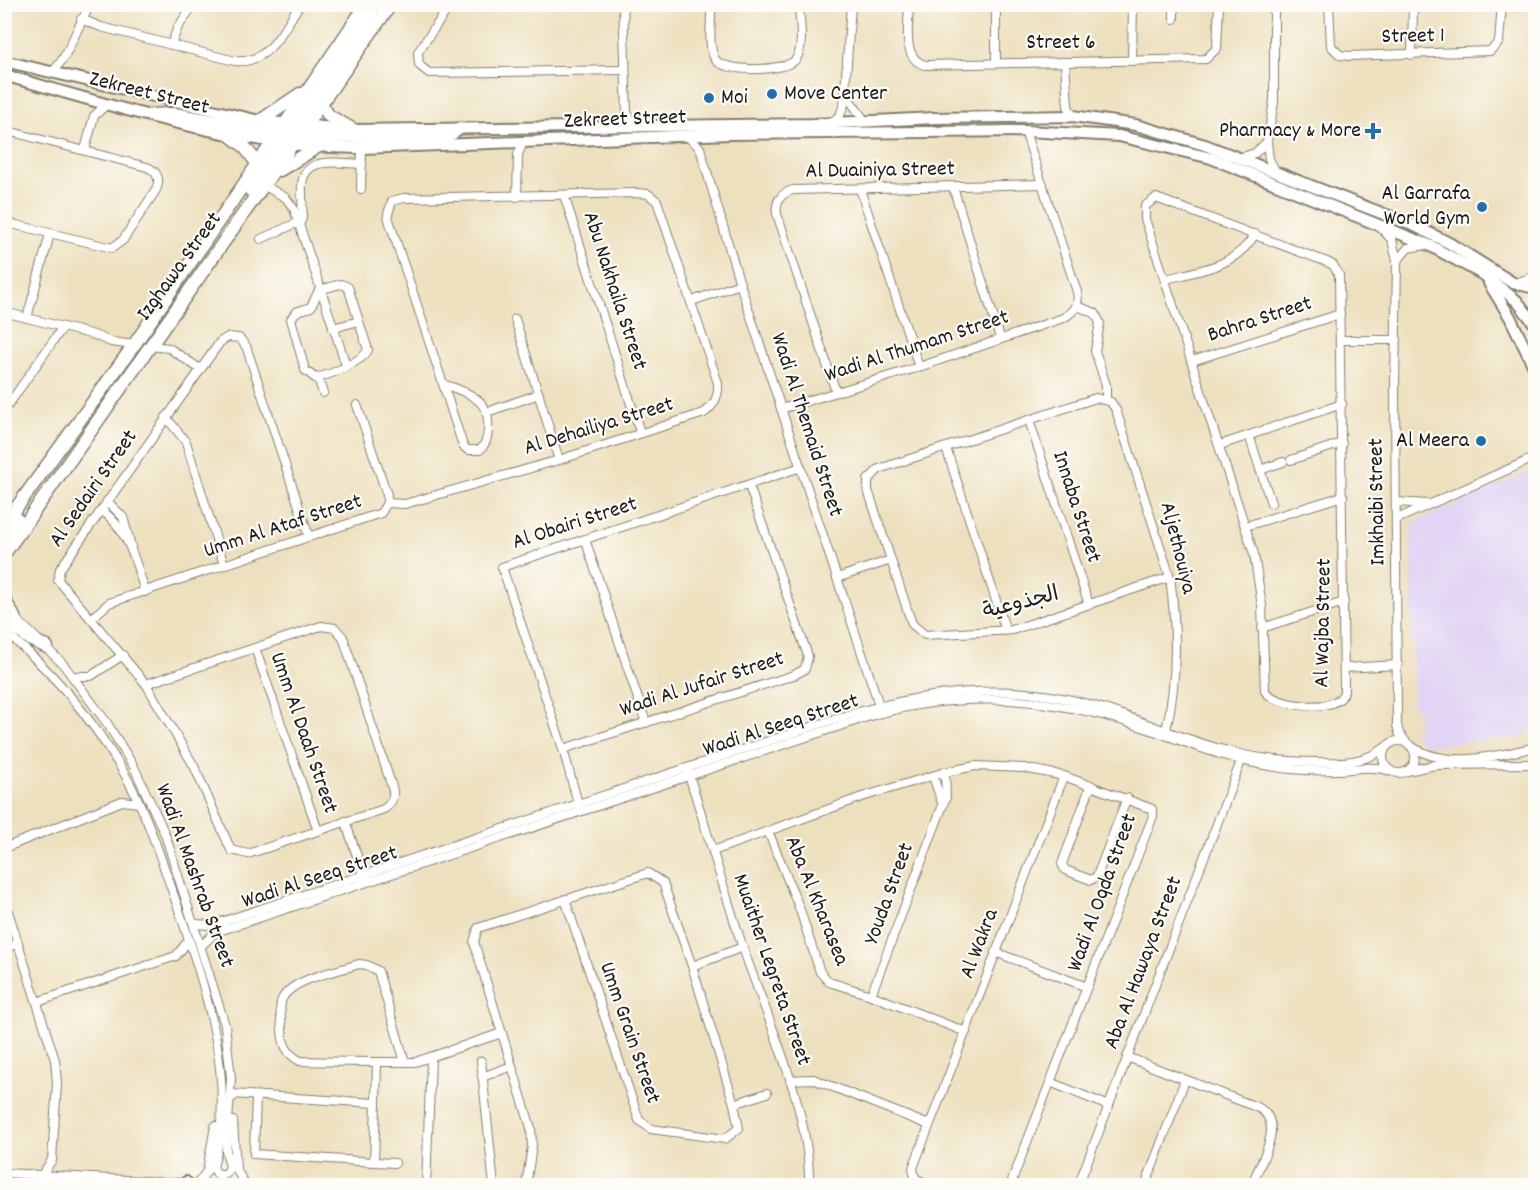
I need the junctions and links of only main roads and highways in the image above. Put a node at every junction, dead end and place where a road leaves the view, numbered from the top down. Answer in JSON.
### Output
{"nodes":[{"id":1,"x":367,"y":4,"type":"edge"},
{"id":2,"x":375,"y":4,"type":"edge"},
{"id":3,"x":391,"y":4,"type":"edge"},
{"id":4,"x":4,"y":61,"type":"edge"},
{"id":5,"x":4,"y":75,"type":"edge"},
{"id":6,"x":306,"y":90,"type":"junction"},
{"id":7,"x":321,"y":104,"type":"junction"},
{"id":8,"x":150,"y":116,"type":"junction"},
{"id":9,"x":260,"y":121,"type":"junction"},
{"id":10,"x":354,"y":129,"type":"junction"},
{"id":11,"x":458,"y":129,"type":"junction"},
{"id":12,"x":227,"y":133,"type":"junction"},
{"id":13,"x":289,"y":135,"type":"junction"},
{"id":14,"x":319,"y":146,"type":"junction"},
{"id":15,"x":257,"y":163,"type":"junction"},
{"id":16,"x":273,"y":173,"type":"junction"},
{"id":17,"x":238,"y":222,"type":"junction"},
{"id":18,"x":1484,"y":275,"type":"junction"},
{"id":19,"x":1536,"y":288,"type":"edge"},
{"id":20,"x":1536,"y":310,"type":"edge"},
{"id":21,"x":1535,"y":327,"type":"edge"},
{"id":22,"x":1536,"y":371,"type":"edge"},
{"id":23,"x":39,"y":476,"type":"junction"},
{"id":24,"x":4,"y":525,"type":"edge"},
{"id":25,"x":4,"y":539,"type":"edge"},
{"id":26,"x":4,"y":554,"type":"edge"},
{"id":27,"x":4,"y":599,"type":"edge"},
{"id":28,"x":8,"y":615,"type":"edge"},
{"id":29,"x":48,"y":647,"type":"road end"},
{"id":30,"x":43,"y":1181,"type":"edge"},
{"id":31,"x":4,"y":1183,"type":"edge"}],
"edges":[{"from":1,"to":6,"type":"main road","name":"Izghawa Street"},
{"from":2,"to":13,"type":"main road"},
{"from":3,"to":7,"type":"main road","name":"Izghawa Street"},
{"from":4,"to":9,"type":"main road","name":"Zekreet Street"},
{"from":5,"to":8,"type":"main road","name":"Zekreet Street"},
{"from":6,"to":9,"type":"main road"},
{"from":6,"to":13,"type":"main road","name":"Izghawa Street"},
{"from":7,"to":10,"type":"main road"},
{"from":7,"to":13,"type":"main road","name":"Izghawa Street"},
{"from":8,"to":12,"type":"main road","name":"Zekreet Street"},
{"from":8,"to":13,"type":"main road"},
{"from":9,"to":13,"type":"main road","name":"Zekreet Street"},
{"from":10,"to":11,"type":"main road","name":"Zekreet Street"},
{"from":10,"to":13,"type":"main road","name":"Zekreet Street"},
{"from":11,"to":13,"type":"main road"},
{"from":11,"to":19,"type":"main road","name":"Zekreet Street"},
{"from":12,"to":13,"type":"main road","name":"Zekreet Street"},
{"from":12,"to":15,"type":"main road"},
{"from":13,"to":14,"type":"main road","name":"Zekreet Street"},
{"from":13,"to":15,"type":"main road","name":"Izghawa Street"},
{"from":13,"to":16,"type":"main road","name":"Izghawa Street"},
{"from":13,"to":17,"type":"main road"},
{"from":14,"to":16,"type":"main road"},
{"from":14,"to":18,"type":"main road","name":"Zekreet Street"},
{"from":15,"to":23,"type":"main road","name":"Izghawa Street"},
{"from":16,"to":17,"type":"main road","name":"Izghawa Street"},
{"from":17,"to":26,"type":"main road","name":"Izghawa Street"},
{"from":18,"to":21,"type":"main road","name":"Zekreet Street"},
{"from":18,"to":22,"type":"main road"},
{"from":20,"to":21,"type":"main road"},
{"from":23,"to":24,"type":"main road","name":"Izghawa Street"},
{"from":23,"to":25,"type":"main road"},
{"from":27,"to":28,"type":"main road"},
{"from":28,"to":29,"type":"main road"},
{"from":30,"to":31,"type":"main road"}]}
